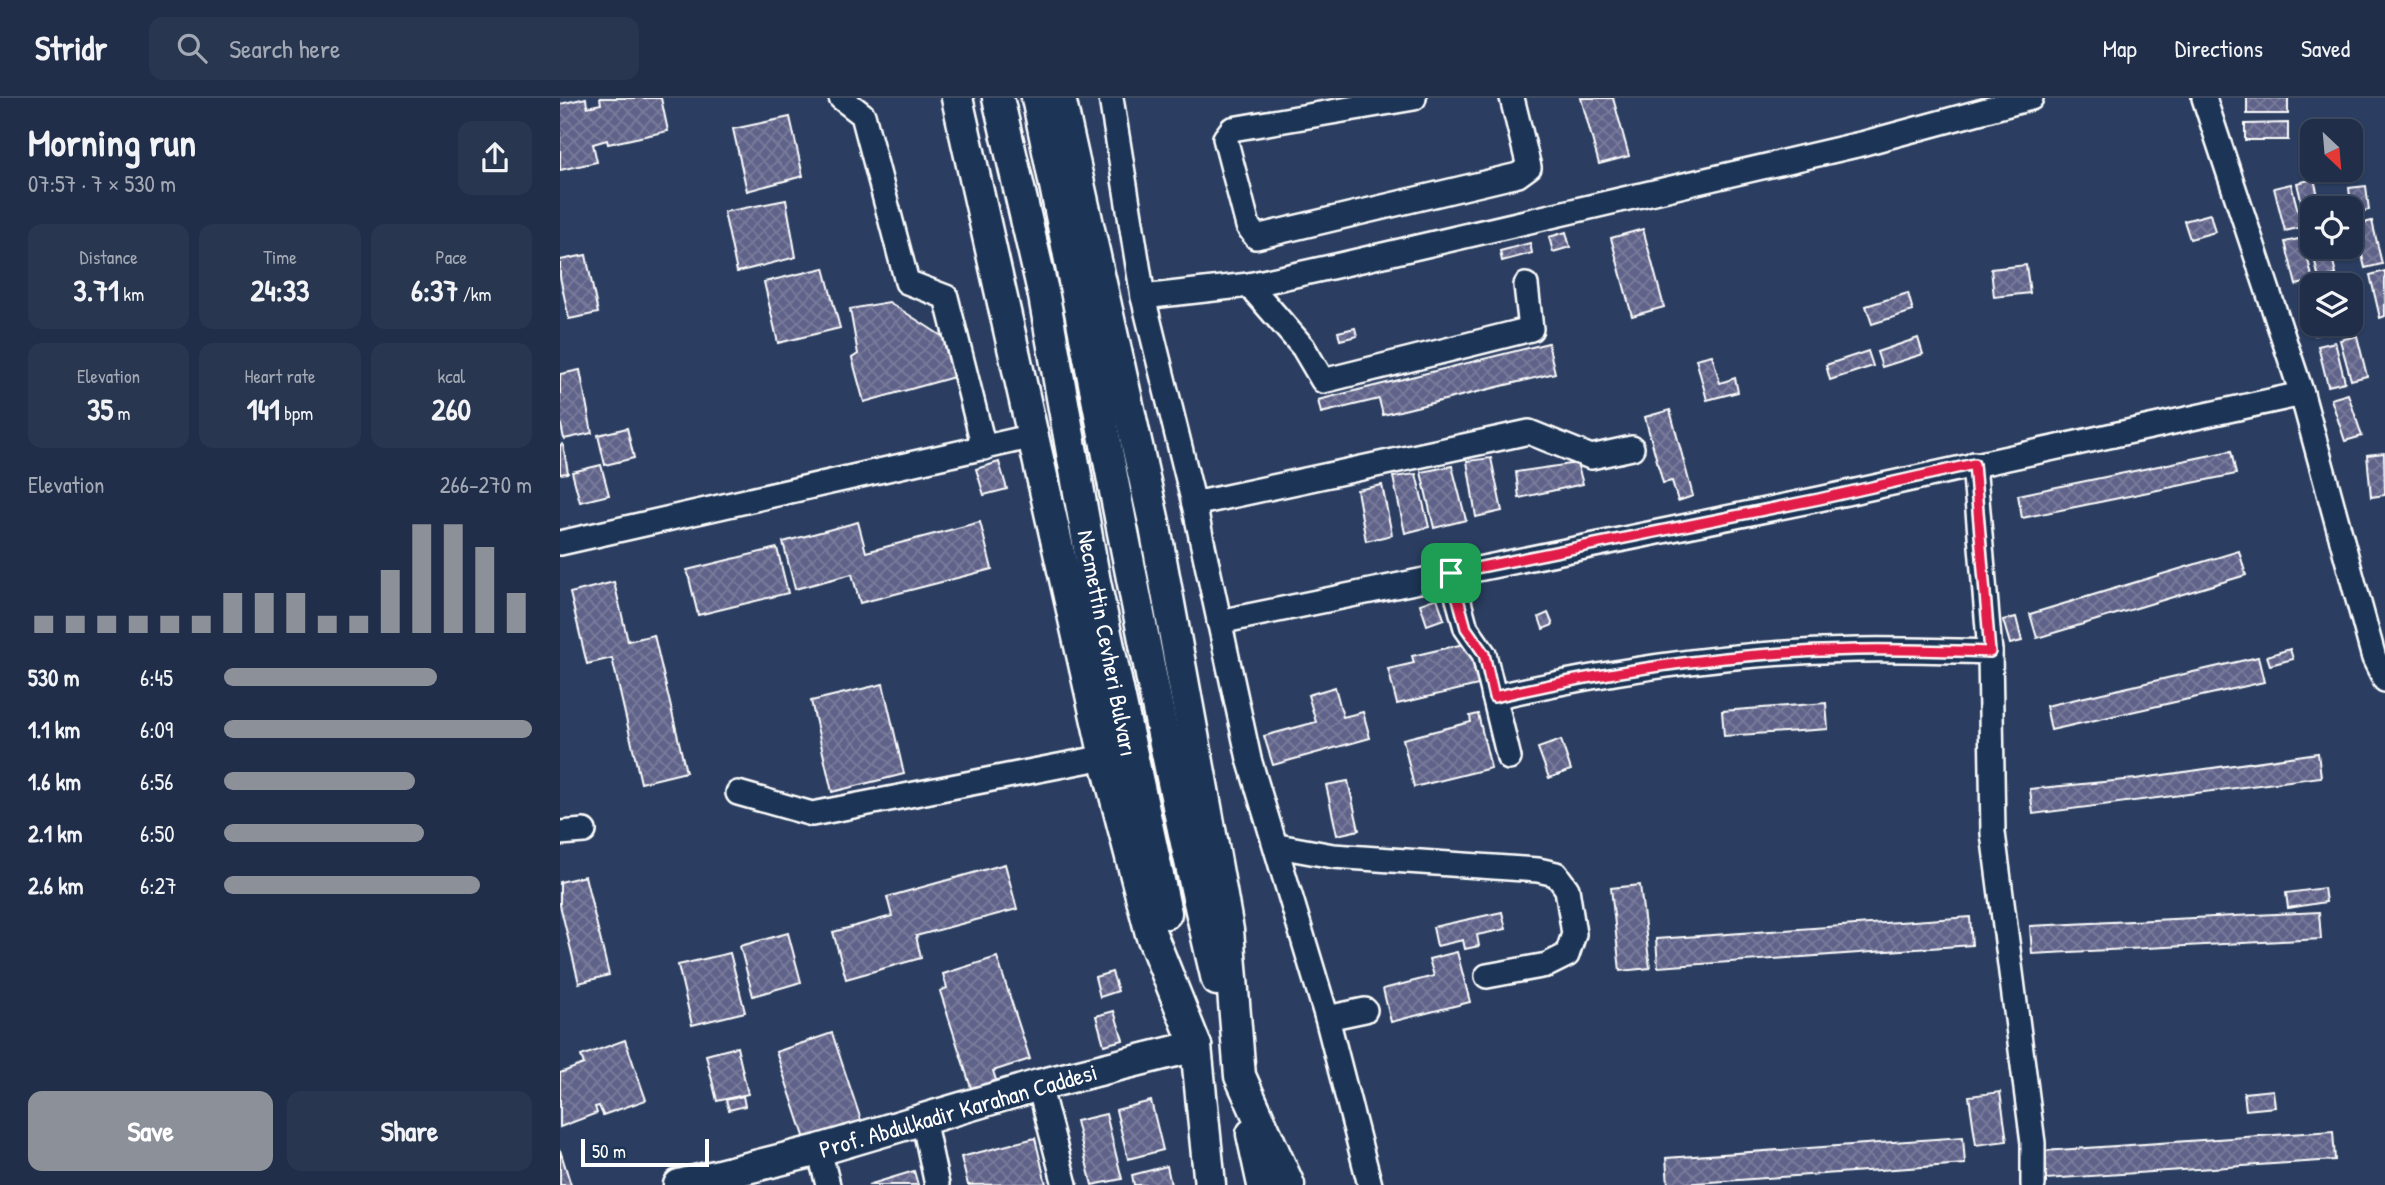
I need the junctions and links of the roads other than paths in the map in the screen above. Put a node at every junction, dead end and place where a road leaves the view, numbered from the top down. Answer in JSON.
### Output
{"nodes":[{"id":1,"x":841,"y":98,"type":"edge"},
{"id":2,"x":957,"y":98,"type":"edge"},
{"id":3,"x":998,"y":98,"type":"edge"},
{"id":4,"x":1037,"y":98,"type":"edge"},
{"id":5,"x":1060,"y":98,"type":"edge"},
{"id":6,"x":1111,"y":98,"type":"edge"},
{"id":7,"x":1414,"y":98,"type":"edge"},
{"id":8,"x":1512,"y":98,"type":"edge"},
{"id":9,"x":2031,"y":98,"type":"edge"},
{"id":10,"x":2204,"y":98,"type":"edge"},
{"id":11,"x":1360,"y":103,"type":"edge"},
{"id":12,"x":1249,"y":285,"type":"junction"},
{"id":13,"x":1526,"y":285,"type":"dead end"},
{"id":14,"x":1143,"y":298,"type":"junction"},
{"id":15,"x":2302,"y":394,"type":"junction"},
{"id":16,"x":1034,"y":436,"type":"junction"},
{"id":17,"x":984,"y":448,"type":"junction"},
{"id":18,"x":1632,"y":448,"type":"dead end"},
{"id":19,"x":1974,"y":464,"type":"junction"},
{"id":20,"x":1194,"y":504,"type":"junction"},
{"id":21,"x":560,"y":543,"type":"edge"},
{"id":22,"x":1451,"y":573,"type":"junction"},
{"id":23,"x":1219,"y":622,"type":"junction"},
{"id":24,"x":1990,"y":652,"type":"junction"},
{"id":25,"x":2380,"y":657,"type":"edge"},
{"id":26,"x":2385,"y":680,"type":"edge"},
{"id":27,"x":1494,"y":697,"type":"junction"},
{"id":28,"x":1105,"y":757,"type":"junction"},
{"id":29,"x":1509,"y":758,"type":"dead end"},
{"id":30,"x":738,"y":793,"type":"dead end"},
{"id":31,"x":584,"y":831,"type":"dead end"},
{"id":32,"x":560,"y":833,"type":"edge"},
{"id":33,"x":1278,"y":846,"type":"junction"},
{"id":34,"x":1487,"y":976,"type":"dead end"},
{"id":35,"x":1365,"y":1010,"type":"dead end"},
{"id":36,"x":1328,"y":1018,"type":"junction"},
{"id":37,"x":1196,"y":1046,"type":"junction"},
{"id":38,"x":1240,"y":1076,"type":"junction"},
{"id":39,"x":1039,"y":1085,"type":"junction"},
{"id":40,"x":923,"y":1119,"type":"junction"},
{"id":41,"x":819,"y":1150,"type":"junction"},
{"id":42,"x":679,"y":1185,"type":"edge"},
{"id":43,"x":828,"y":1185,"type":"edge"},
{"id":44,"x":937,"y":1185,"type":"edge"},
{"id":45,"x":1065,"y":1185,"type":"edge"},
{"id":46,"x":1210,"y":1185,"type":"edge"},
{"id":47,"x":1228,"y":1185,"type":"edge"},
{"id":48,"x":1263,"y":1185,"type":"edge"},
{"id":49,"x":1289,"y":1185,"type":"edge"},
{"id":50,"x":1370,"y":1185,"type":"edge"},
{"id":51,"x":2033,"y":1185,"type":"edge"}],
"edges":[{"from":1,"to":17,"type":"street"},
{"from":2,"to":16,"type":"main road"},
{"from":3,"to":37,"type":"main road","name":"Necmettin Cevheri Bulvarı"},
{"from":4,"to":38,"type":"main road","name":"Necmettin Cevheri Bulvarı"},
{"from":5,"to":38,"type":"main road"},
{"from":6,"to":14,"type":"street"},
{"from":7,"to":11,"type":"street"},
{"from":8,"to":11,"type":"street"},
{"from":9,"to":12,"type":"street"},
{"from":10,"to":15,"type":"street"},
{"from":12,"to":13,"type":"street"},
{"from":12,"to":14,"type":"street"},
{"from":14,"to":20,"type":"street"},
{"from":15,"to":19,"type":"street"},
{"from":15,"to":25,"type":"street"},
{"from":16,"to":17,"type":"street"},
{"from":16,"to":28,"type":"main road"},
{"from":17,"to":21,"type":"street"},
{"from":18,"to":20,"type":"street"},
{"from":19,"to":22,"type":"street"},
{"from":19,"to":24,"type":"street"},
{"from":20,"to":23,"type":"street"},
{"from":22,"to":23,"type":"street"},
{"from":22,"to":27,"type":"street"},
{"from":23,"to":33,"type":"street"},
{"from":24,"to":27,"type":"street"},
{"from":24,"to":51,"type":"street"},
{"from":25,"to":26,"type":"street"},
{"from":27,"to":29,"type":"street"},
{"from":28,"to":30,"type":"street"},
{"from":28,"to":37,"type":"main road"},
{"from":31,"to":32,"type":"street"},
{"from":33,"to":34,"type":"street"},
{"from":33,"to":36,"type":"street"},
{"from":35,"to":36,"type":"street"},
{"from":36,"to":50,"type":"street"},
{"from":37,"to":39,"type":"main road","name":"Prof. Abdulkadir Karahan Caddesi"},
{"from":37,"to":46,"type":"main road"},
{"from":37,"to":47,"type":"main road","name":"Necmettin Cevheri Bulvarı"},
{"from":38,"to":48,"type":"main road","name":"Necmettin Cevheri Bulvarı"},
{"from":38,"to":49,"type":"main road"},
{"from":39,"to":40,"type":"main road","name":"Prof. Abdulkadir Karahan Caddesi"},
{"from":39,"to":45,"type":"street"},
{"from":40,"to":41,"type":"main road","name":"Prof. Abdulkadir Karahan Caddesi"},
{"from":40,"to":44,"type":"street"},
{"from":41,"to":42,"type":"main road","name":"Prof. Abdulkadir Karahan Caddesi"},
{"from":41,"to":43,"type":"street"}]}
